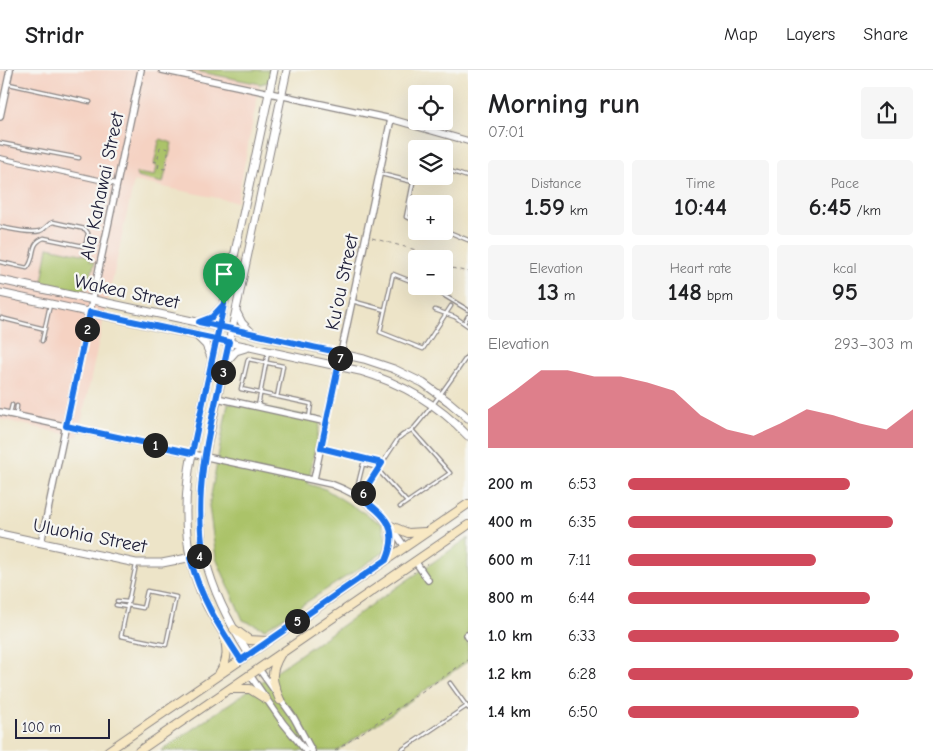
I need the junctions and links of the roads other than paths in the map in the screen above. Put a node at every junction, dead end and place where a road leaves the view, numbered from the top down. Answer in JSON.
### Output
{"nodes":[{"id":1,"x":10,"y":70,"type":"edge"},
{"id":2,"x":141,"y":70,"type":"edge"},
{"id":3,"x":162,"y":70,"type":"edge"},
{"id":4,"x":274,"y":70,"type":"edge"},
{"id":5,"x":287,"y":70,"type":"edge"},
{"id":6,"x":7,"y":84,"type":"junction"},
{"id":7,"x":269,"y":92,"type":"junction"},
{"id":8,"x":282,"y":95,"type":"junction"},
{"id":9,"x":90,"y":102,"type":"dead end"},
{"id":10,"x":0,"y":117,"type":"edge"},
{"id":11,"x":391,"y":119,"type":"junction"},
{"id":12,"x":468,"y":141,"type":"edge"},
{"id":13,"x":0,"y":143,"type":"edge"},
{"id":14,"x":0,"y":158,"type":"edge"},
{"id":15,"x":80,"y":158,"type":"dead end"},
{"id":16,"x":453,"y":172,"type":"edge"},
{"id":17,"x":380,"y":174,"type":"junction"},
{"id":18,"x":468,"y":177,"type":"edge"},
{"id":19,"x":408,"y":181,"type":"edge"},
{"id":20,"x":117,"y":184,"type":"junction"},
{"id":21,"x":0,"y":227,"type":"edge"},
{"id":22,"x":453,"y":234,"type":"edge"},
{"id":23,"x":468,"y":240,"type":"edge"},
{"id":24,"x":0,"y":262,"type":"edge"},
{"id":25,"x":0,"y":280,"type":"edge"},
{"id":26,"x":408,"y":280,"type":"edge"},
{"id":27,"x":0,"y":293,"type":"edge"},
{"id":28,"x":445,"y":295,"type":"edge"},
{"id":29,"x":93,"y":300,"type":"junction"},
{"id":30,"x":352,"y":302,"type":"junction"},
{"id":31,"x":50,"y":304,"type":"junction"},
{"id":32,"x":224,"y":304,"type":"junction"},
{"id":33,"x":451,"y":306,"type":"dead end"},
{"id":34,"x":236,"y":310,"type":"junction"},
{"id":35,"x":385,"y":310,"type":"junction"},
{"id":36,"x":435,"y":310,"type":"dead end"},
{"id":37,"x":468,"y":310,"type":"edge"},
{"id":38,"x":90,"y":312,"type":"junction"},
{"id":39,"x":446,"y":314,"type":"junction"},
{"id":40,"x":468,"y":316,"type":"edge"},
{"id":41,"x":1,"y":318,"type":"edge"},
{"id":42,"x":199,"y":322,"type":"junction"},
{"id":43,"x":464,"y":323,"type":"junction"},
{"id":44,"x":468,"y":326,"type":"edge"},
{"id":45,"x":219,"y":327,"type":"junction"},
{"id":46,"x":232,"y":329,"type":"junction"},
{"id":47,"x":45,"y":330,"type":"junction"},
{"id":48,"x":253,"y":334,"type":"junction"},
{"id":49,"x":196,"y":335,"type":"junction"},
{"id":50,"x":217,"y":339,"type":"junction"},
{"id":51,"x":42,"y":341,"type":"dead end"},
{"id":52,"x":229,"y":342,"type":"junction"},
{"id":53,"x":253,"y":346,"type":"junction"},
{"id":54,"x":269,"y":350,"type":"junction"},
{"id":55,"x":341,"y":353,"type":"junction"},
{"id":56,"x":468,"y":355,"type":"edge"},
{"id":57,"x":212,"y":359,"type":"junction"},
{"id":58,"x":467,"y":360,"type":"edge"},
{"id":59,"x":266,"y":363,"type":"junction"},
{"id":60,"x":224,"y":365,"type":"junction"},
{"id":61,"x":339,"y":365,"type":"junction"},
{"id":62,"x":260,"y":394,"type":"junction"},
{"id":63,"x":440,"y":395,"type":"junction"},
{"id":64,"x":277,"y":397,"type":"junction"},
{"id":65,"x":217,"y":398,"type":"junction"},
{"id":66,"x":12,"y":404,"type":"dead end"},
{"id":67,"x":433,"y":404,"type":"junction"},
{"id":68,"x":17,"y":406,"type":"dead end"},
{"id":69,"x":258,"y":407,"type":"junction"},
{"id":70,"x":0,"y":412,"type":"edge"},
{"id":71,"x":12,"y":415,"type":"junction"},
{"id":72,"x":309,"y":418,"type":"junction"},
{"id":73,"x":468,"y":418,"type":"edge"},
{"id":74,"x":326,"y":422,"type":"junction"},
{"id":75,"x":66,"y":426,"type":"junction"},
{"id":76,"x":412,"y":430,"type":"junction"},
{"id":77,"x":468,"y":436,"type":"edge"},
{"id":78,"x":321,"y":448,"type":"junction"},
{"id":79,"x":192,"y":453,"type":"junction"},
{"id":80,"x":205,"y":456,"type":"junction"},
{"id":81,"x":382,"y":463,"type":"junction"},
{"id":82,"x":378,"y":469,"type":"junction"},
{"id":83,"x":314,"y":479,"type":"junction"},
{"id":84,"x":358,"y":484,"type":"dead end"},
{"id":85,"x":360,"y":497,"type":"junction"},
{"id":86,"x":407,"y":502,"type":"junction"},
{"id":87,"x":468,"y":504,"type":"edge"},
{"id":88,"x":400,"y":507,"type":"dead end"},
{"id":89,"x":468,"y":525,"type":"edge"},
{"id":90,"x":391,"y":526,"type":"junction"},
{"id":91,"x":428,"y":531,"type":"junction"},
{"id":92,"x":0,"y":534,"type":"edge"},
{"id":93,"x":41,"y":543,"type":"junction"},
{"id":94,"x":405,"y":547,"type":"junction"},
{"id":95,"x":204,"y":556,"type":"junction"},
{"id":96,"x":190,"y":558,"type":"junction"},
{"id":97,"x":386,"y":560,"type":"junction"},
{"id":98,"x":415,"y":561,"type":"junction"},
{"id":99,"x":136,"y":563,"type":"junction"},
{"id":100,"x":428,"y":580,"type":"dead end"},
{"id":101,"x":117,"y":601,"type":"dead end"},
{"id":102,"x":116,"y":605,"type":"dead end"},
{"id":103,"x":127,"y":605,"type":"junction"},
{"id":104,"x":234,"y":629,"type":"junction"},
{"id":105,"x":224,"y":634,"type":"junction"},
{"id":106,"x":269,"y":641,"type":"junction"},
{"id":107,"x":282,"y":653,"type":"junction"},
{"id":108,"x":249,"y":654,"type":"junction"},
{"id":109,"x":241,"y":660,"type":"junction"},
{"id":110,"x":258,"y":669,"type":"junction"},
{"id":111,"x":250,"y":674,"type":"junction"},
{"id":112,"x":218,"y":676,"type":"junction"},
{"id":113,"x":450,"y":683,"type":"dead end"},
{"id":114,"x":229,"y":690,"type":"junction"},
{"id":115,"x":266,"y":699,"type":"junction"},
{"id":116,"x":280,"y":700,"type":"junction"},
{"id":117,"x":467,"y":707,"type":"edge"},
{"id":118,"x":108,"y":751,"type":"edge"},
{"id":119,"x":139,"y":751,"type":"edge"},
{"id":120,"x":306,"y":751,"type":"edge"},
{"id":121,"x":312,"y":751,"type":"edge"},
{"id":122,"x":400,"y":751,"type":"edge"}],
"edges":[{"from":1,"to":6,"type":"street"},
{"from":2,"to":20,"type":"street","name":"Ala Kahawai Street"},
{"from":3,"to":7,"type":"street"},
{"from":4,"to":7,"type":"street"},
{"from":5,"to":8,"type":"street"},
{"from":6,"to":9,"type":"lane"},
{"from":6,"to":10,"type":"street"},
{"from":7,"to":8,"type":"street"},
{"from":7,"to":32,"type":"street"},
{"from":8,"to":11,"type":"street"},
{"from":8,"to":34,"type":"street"},
{"from":11,"to":12,"type":"street"},
{"from":11,"to":17,"type":"street","name":"Ku'ou Street"},
{"from":13,"to":15,"type":"lane"},
{"from":14,"to":20,"type":"street"},
{"from":16,"to":18,"type":"lane"},
{"from":17,"to":19,"type":"lane"},
{"from":17,"to":30,"type":"street","name":"Ku'ou Street"},
{"from":20,"to":29,"type":"street","name":"Ala Kahawai Street"},
{"from":21,"to":24,"type":"lane"},
{"from":22,"to":23,"type":"lane"},
{"from":25,"to":29,"type":"street","name":"Wakea Street"},
{"from":26,"to":35,"type":"lane"},
{"from":27,"to":31,"type":"street","name":"Wakea Street"},
{"from":28,"to":37,"type":"lane"},
{"from":29,"to":38,"type":"street","name":"Ala Kahawai Street"},
{"from":29,"to":42,"type":"street","name":"Wakea Street"},
{"from":30,"to":35,"type":"lane"},
{"from":30,"to":55,"type":"street","name":"Ku'ou Street"},
{"from":31,"to":38,"type":"street","name":"Wakea Street"},
{"from":31,"to":47,"type":"lane"},
{"from":32,"to":42,"type":"street"},
{"from":32,"to":45,"type":"street"},
{"from":33,"to":39,"type":"lane"},
{"from":34,"to":46,"type":"street"},
{"from":34,"to":48,"type":"street"},
{"from":35,"to":39,"type":"lane"},
{"from":36,"to":39,"type":"lane"},
{"from":38,"to":49,"type":"street","name":"Wakea Street"},
{"from":38,"to":75,"type":"street","name":"Ala Kahawai Street"},
{"from":39,"to":43,"type":"lane"},
{"from":40,"to":43,"type":"lane"},
{"from":41,"to":47,"type":"lane"},
{"from":42,"to":45,"type":"street","name":"Wakea Street"},
{"from":43,"to":44,"type":"lane"},
{"from":45,"to":46,"type":"street","name":"Wakea Street"},
{"from":45,"to":50,"type":"street"},
{"from":46,"to":48,"type":"street","name":"Wakea Street"},
{"from":46,"to":52,"type":"street"},
{"from":47,"to":51,"type":"lane"},
{"from":48,"to":55,"type":"street","name":"Wakea Street"},
{"from":49,"to":50,"type":"street","name":"Wakea Street"},
{"from":49,"to":57,"type":"street"},
{"from":50,"to":52,"type":"street","name":"Wakea Street"},
{"from":50,"to":57,"type":"street"},
{"from":52,"to":53,"type":"street","name":"Wakea Street"},
{"from":52,"to":60,"type":"street"},
{"from":53,"to":54,"type":"street","name":"Wakea Street"},
{"from":53,"to":60,"type":"street"},
{"from":54,"to":59,"type":"lane"},
{"from":54,"to":61,"type":"street","name":"Wakea Street"},
{"from":55,"to":61,"type":"street","name":"Ku'ou Street"},
{"from":55,"to":63,"type":"street","name":"Wakea Street"},
{"from":56,"to":58,"type":"lane"},
{"from":57,"to":79,"type":"street"},
{"from":58,"to":63,"type":"lane"},
{"from":59,"to":62,"type":"lane"},
{"from":59,"to":62,"type":"lane"},
{"from":59,"to":64,"type":"lane"},
{"from":60,"to":65,"type":"street"},
{"from":61,"to":67,"type":"street","name":"Wakea Street"},
{"from":61,"to":74,"type":"street","name":"Ku'ou Street"},
{"from":62,"to":64,"type":"lane"},
{"from":62,"to":69,"type":"lane"},
{"from":63,"to":67,"type":"lane"},
{"from":63,"to":73,"type":"street","name":"Wakea Street"},
{"from":64,"to":72,"type":"lane"},
{"from":65,"to":69,"type":"street"},
{"from":65,"to":80,"type":"street"},
{"from":66,"to":71,"type":"lane"},
{"from":67,"to":76,"type":"lane"},
{"from":67,"to":77,"type":"street","name":"Wakea Street"},
{"from":68,"to":71,"type":"lane"},
{"from":69,"to":72,"type":"street"},
{"from":70,"to":71,"type":"street"},
{"from":71,"to":75,"type":"street"},
{"from":72,"to":74,"type":"street"},
{"from":74,"to":78,"type":"street","name":"Ku'ou Street"},
{"from":75,"to":79,"type":"street"},
{"from":75,"to":93,"type":"street","name":"Ala Kahawai Street"},
{"from":76,"to":81,"type":"lane"},
{"from":76,"to":86,"type":"lane"},
{"from":78,"to":81,"type":"lane"},
{"from":78,"to":83,"type":"street","name":"Ku'ou Street"},
{"from":79,"to":80,"type":"street"},
{"from":79,"to":96,"type":"street"},
{"from":80,"to":83,"type":"street"},
{"from":80,"to":95,"type":"street"},
{"from":81,"to":82,"type":"lane"},
{"from":82,"to":84,"type":"lane"},
{"from":82,"to":85,"type":"lane"},
{"from":82,"to":86,"type":"lane"},
{"from":83,"to":85,"type":"street"},
{"from":85,"to":90,"type":"street"},
{"from":86,"to":88,"type":"lane"},
{"from":87,"to":91,"type":"main road"},
{"from":89,"to":98,"type":"main road"},
{"from":90,"to":91,"type":"main road"},
{"from":90,"to":94,"type":"street"},
{"from":90,"to":97,"type":"main road"},
{"from":91,"to":94,"type":"main road"},
{"from":92,"to":93,"type":"street","name":"Uluohia Street"},
{"from":93,"to":99,"type":"street","name":"Uluohia Street"},
{"from":94,"to":97,"type":"main road"},
{"from":94,"to":98,"type":"main road"},
{"from":95,"to":96,"type":"street","name":"Uluohia Street"},
{"from":95,"to":104,"type":"street"},
{"from":96,"to":99,"type":"street","name":"Uluohia Street"},
{"from":96,"to":105,"type":"street"},
{"from":97,"to":106,"type":"main road"},
{"from":98,"to":100,"type":"street"},
{"from":98,"to":107,"type":"main road"},
{"from":99,"to":103,"type":"lane"},
{"from":101,"to":103,"type":"lane"},
{"from":102,"to":103,"type":"lane"},
{"from":103,"to":103,"type":"lane"},
{"from":104,"to":106,"type":"main road"},
{"from":104,"to":108,"type":"street"},
{"from":105,"to":109,"type":"street"},
{"from":105,"to":112,"type":"main road"},
{"from":106,"to":108,"type":"main road"},
{"from":107,"to":110,"type":"main road"},
{"from":107,"to":116,"type":"main road"},
{"from":108,"to":109,"type":"main road"},
{"from":108,"to":110,"type":"main road"},
{"from":109,"to":111,"type":"main road"},
{"from":109,"to":112,"type":"main road"},
{"from":110,"to":111,"type":"main road"},
{"from":110,"to":116,"type":"street"},
{"from":111,"to":114,"type":"main road"},
{"from":111,"to":115,"type":"street"},
{"from":112,"to":118,"type":"main road"},
{"from":113,"to":117,"type":"lane"},
{"from":114,"to":115,"type":"main road"},
{"from":114,"to":119,"type":"main road"},
{"from":115,"to":120,"type":"street"},
{"from":116,"to":121,"type":"street"},
{"from":117,"to":122,"type":"lane"}]}
